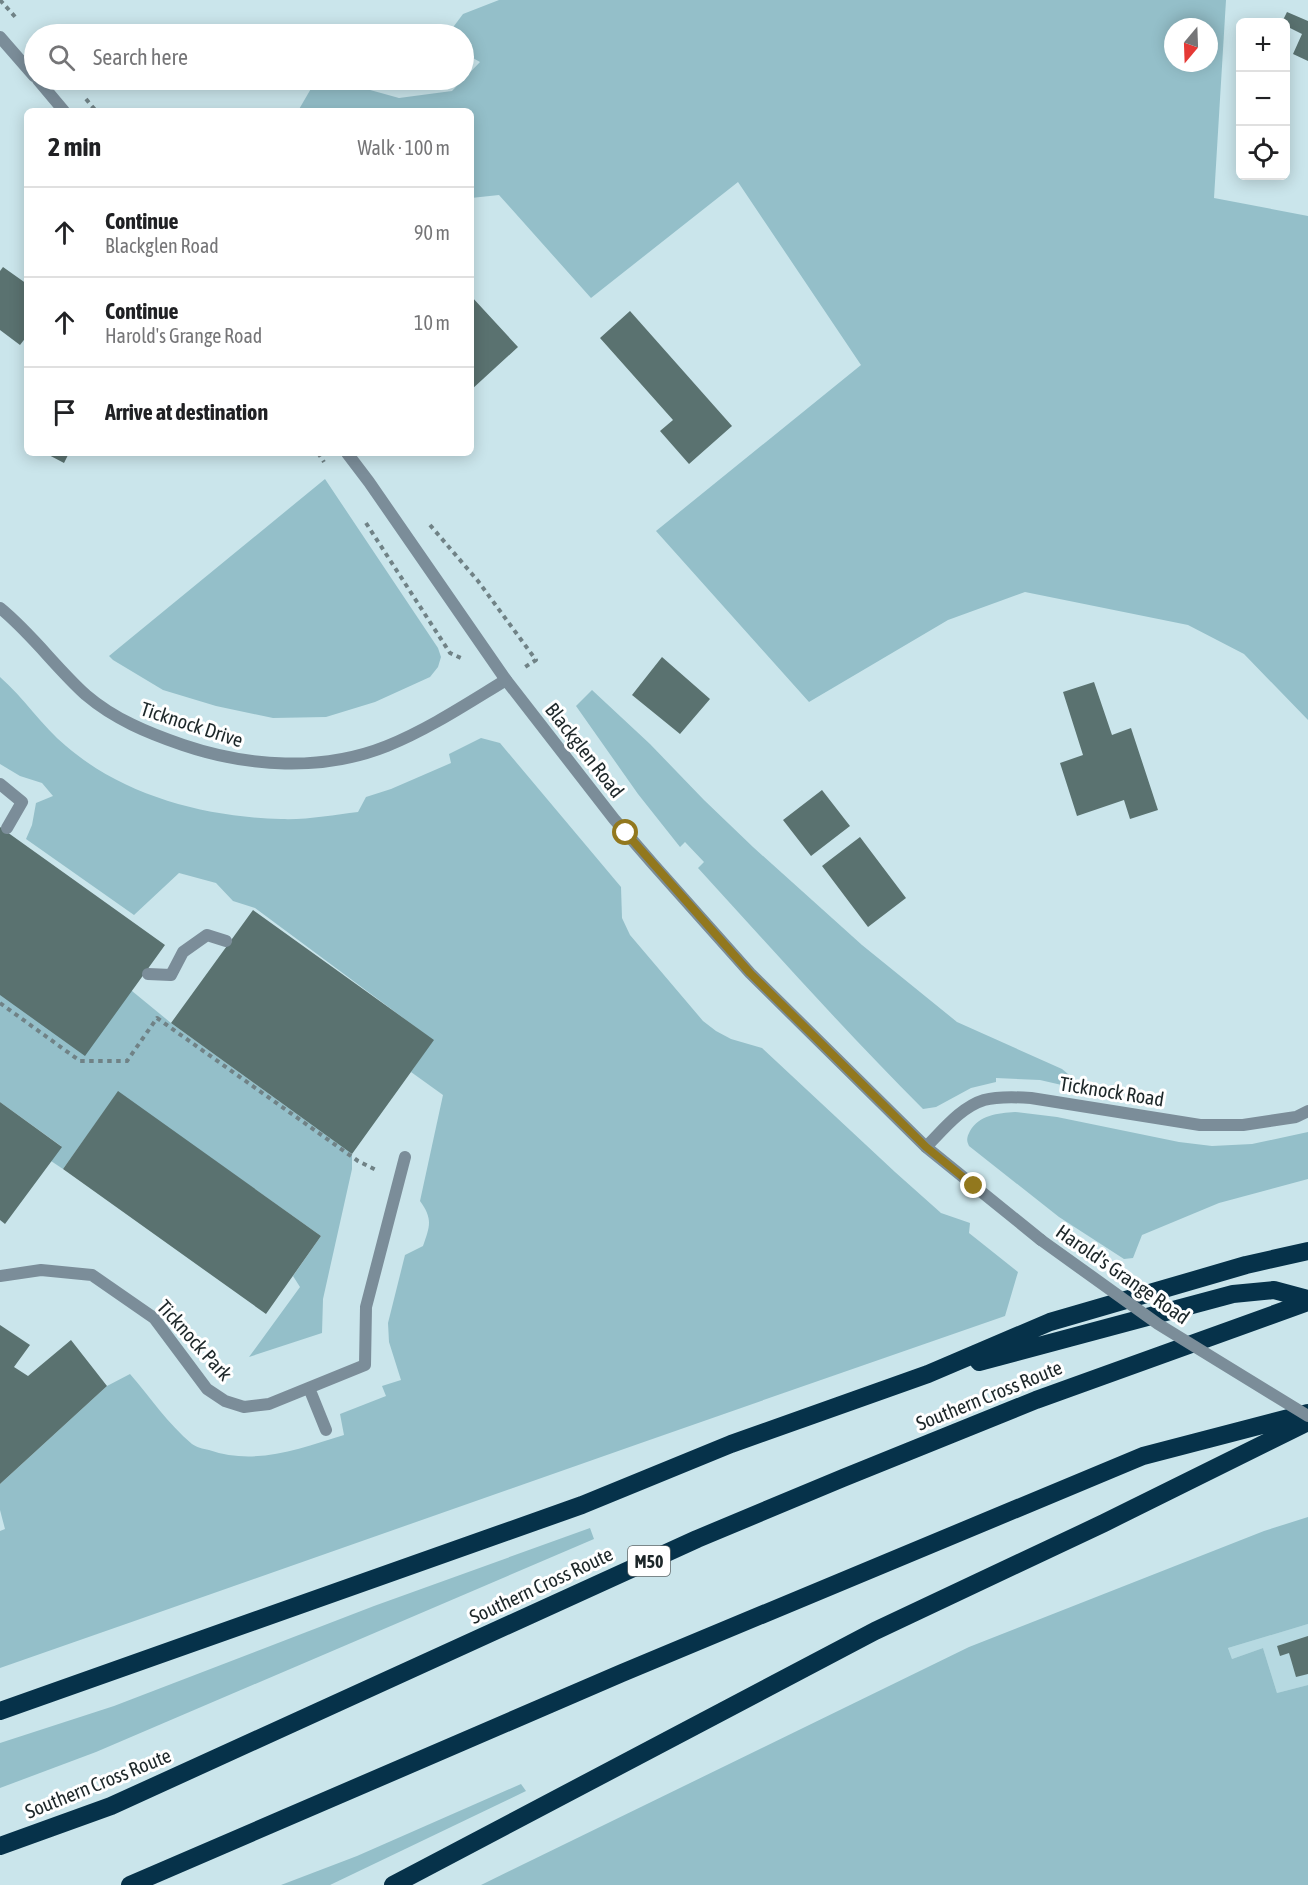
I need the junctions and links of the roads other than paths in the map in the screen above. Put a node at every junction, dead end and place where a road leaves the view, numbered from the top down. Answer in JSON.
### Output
{"nodes":[{"id":1,"x":0,"y":37,"type":"edge"},
{"id":2,"x":24,"y":65,"type":"edge"},
{"id":3,"x":46,"y":90,"type":"edge"},
{"id":4,"x":61,"y":108,"type":"edge"},
{"id":5,"x":349,"y":456,"type":"edge"},
{"id":6,"x":0,"y":608,"type":"edge"},
{"id":7,"x":506,"y":680,"type":"junction"},
{"id":8,"x":0,"y":784,"type":"edge"},
{"id":9,"x":7,"y":828,"type":"dead end"},
{"id":10,"x":226,"y":941,"type":"dead end"},
{"id":11,"x":148,"y":974,"type":"dead end"},
{"id":12,"x":1308,"y":1112,"type":"edge"},
{"id":13,"x":926,"y":1147,"type":"junction"},
{"id":14,"x":405,"y":1157,"type":"dead end"},
{"id":15,"x":1308,"y":1251,"type":"edge"},
{"id":16,"x":0,"y":1276,"type":"edge"},
{"id":17,"x":1308,"y":1300,"type":"edge"},
{"id":18,"x":928,"y":1374,"type":"junction"},
{"id":19,"x":309,"y":1388,"type":"junction"},
{"id":20,"x":1308,"y":1414,"type":"edge"},
{"id":21,"x":1308,"y":1422,"type":"edge"},
{"id":22,"x":326,"y":1431,"type":"dead end"},
{"id":23,"x":0,"y":1711,"type":"edge"},
{"id":24,"x":0,"y":1846,"type":"edge"},
{"id":25,"x":130,"y":1885,"type":"edge"},
{"id":26,"x":393,"y":1885,"type":"edge"}],
"edges":[{"from":1,"to":2,"type":"street"},
{"from":3,"to":4,"type":"street"},
{"from":5,"to":7,"type":"street","name":"Blackglen Road"},
{"from":6,"to":7,"type":"street","name":"Ticknock Drive"},
{"from":7,"to":13,"type":"street","name":"Blackglen Road"},
{"from":8,"to":9,"type":"street"},
{"from":10,"to":11,"type":"street"},
{"from":12,"to":13,"type":"street","name":"Ticknock Road"},
{"from":13,"to":20,"type":"street","name":"Harold's Grange Road","bridge":true},
{"from":14,"to":19,"type":"street","name":"Ticknock Park"},
{"from":15,"to":18,"type":"highway"},
{"from":16,"to":19,"type":"street","name":"Ticknock Park"},
{"from":17,"to":18,"type":"highway"},
{"from":17,"to":24,"type":"highway","name":"Southern Cross Route","number":"M50"},
{"from":18,"to":23,"type":"highway"},
{"from":19,"to":22,"type":"street"},
{"from":20,"to":25,"type":"highway"},
{"from":21,"to":26,"type":"highway"}]}
